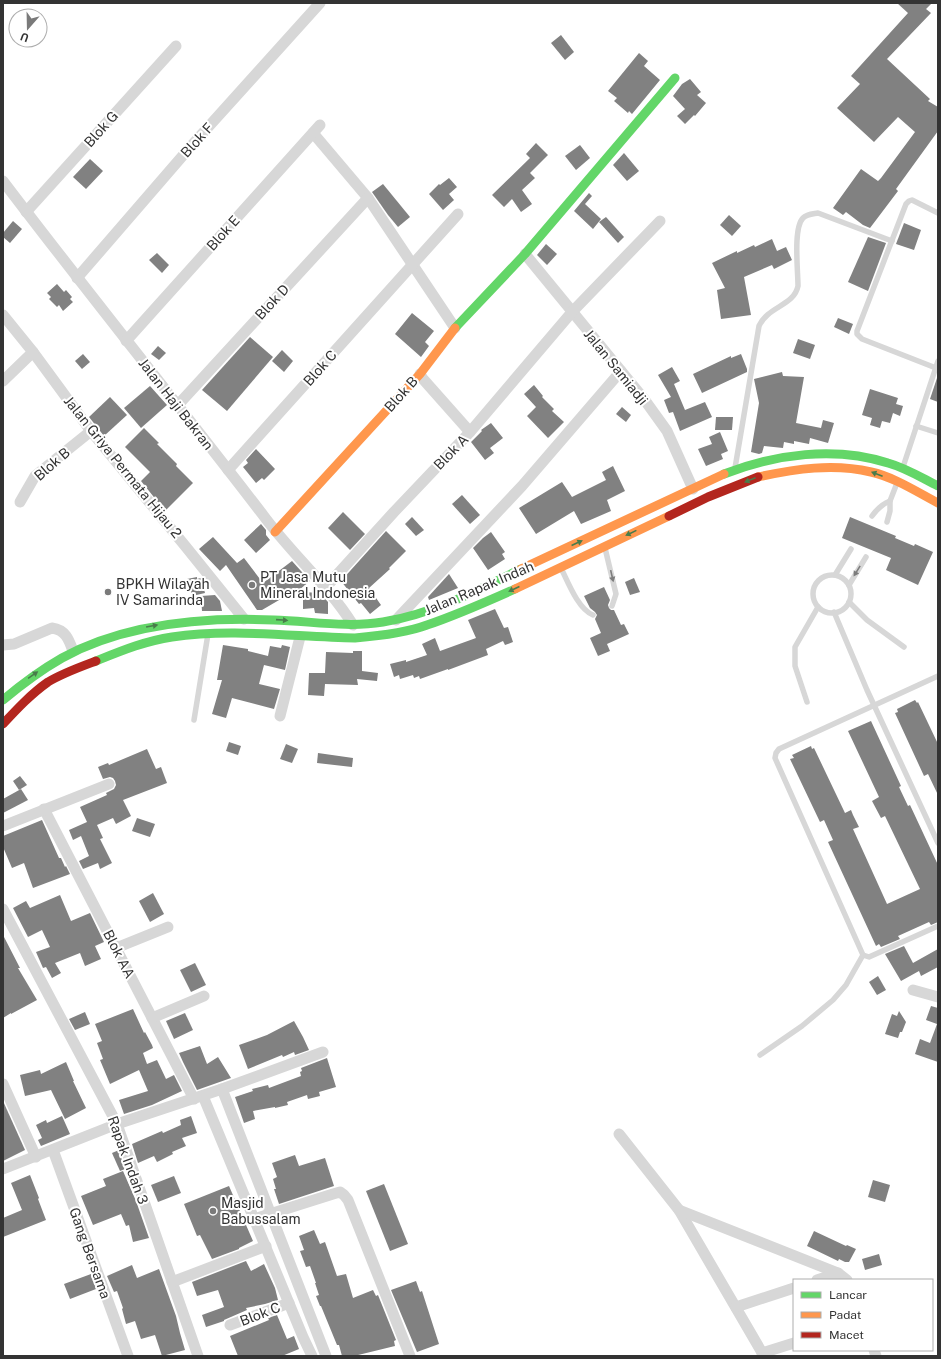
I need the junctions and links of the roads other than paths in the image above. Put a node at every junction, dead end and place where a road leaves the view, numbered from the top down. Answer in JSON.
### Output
{"nodes":[{"id":1,"x":320,"y":3,"type":"edge"},
{"id":2,"x":176,"y":46,"type":"dead end"},
{"id":3,"x":675,"y":78,"type":"dead end"},
{"id":4,"x":4,"y":187,"type":"edge"},
{"id":5,"x":368,"y":198,"type":"junction"},
{"id":6,"x":26,"y":212,"type":"junction"},
{"id":7,"x":938,"y":213,"type":"edge"},
{"id":8,"x":458,"y":214,"type":"dead end"},
{"id":9,"x":660,"y":221,"type":"dead end"},
{"id":10,"x":892,"y":241,"type":"junction"},
{"id":11,"x":525,"y":254,"type":"junction"},
{"id":12,"x":412,"y":266,"type":"junction"},
{"id":13,"x":76,"y":278,"type":"junction"},
{"id":14,"x":572,"y":312,"type":"junction"},
{"id":15,"x":3,"y":315,"type":"edge"},
{"id":16,"x":454,"y":328,"type":"junction"},
{"id":17,"x":126,"y":341,"type":"junction"},
{"id":18,"x":33,"y":352,"type":"junction"},
{"id":19,"x":938,"y":361,"type":"edge"},
{"id":20,"x":936,"y":368,"type":"junction"},
{"id":21,"x":621,"y":371,"type":"junction"},
{"id":22,"x":420,"y":374,"type":"junction"},
{"id":23,"x":3,"y":381,"type":"edge"},
{"id":24,"x":177,"y":406,"type":"junction"},
{"id":25,"x":916,"y":426,"type":"junction"},
{"id":26,"x":91,"y":431,"type":"junction"},
{"id":27,"x":470,"y":432,"type":"junction"},
{"id":28,"x":938,"y":433,"type":"edge"},
{"id":29,"x":902,"y":468,"type":"junction"},
{"id":30,"x":228,"y":470,"type":"junction"},
{"id":31,"x":734,"y":470,"type":"junction"},
{"id":32,"x":897,"y":482,"type":"junction"},
{"id":33,"x":938,"y":486,"type":"edge"},
{"id":34,"x":693,"y":489,"type":"junction"},
{"id":35,"x":890,"y":501,"type":"junction"},
{"id":36,"x":20,"y":502,"type":"dead end"},
{"id":37,"x":938,"y":502,"type":"edge"},
{"id":38,"x":872,"y":516,"type":"dead end"},
{"id":39,"x":887,"y":522,"type":"dead end"},
{"id":40,"x":275,"y":532,"type":"junction"},
{"id":41,"x":599,"y":533,"type":"junction"},
{"id":42,"x":605,"y":546,"type":"junction"},
{"id":43,"x":851,"y":549,"type":"dead end"},
{"id":44,"x":552,"y":554,"type":"junction"},
{"id":45,"x":866,"y":558,"type":"dead end"},
{"id":46,"x":560,"y":567,"type":"junction"},
{"id":47,"x":835,"y":575,"type":"junction"},
{"id":48,"x":849,"y":585,"type":"junction"},
{"id":49,"x":325,"y":588,"type":"junction"},
{"id":50,"x":849,"y":602,"type":"junction"},
{"id":51,"x":612,"y":606,"type":"dead end"},
{"id":52,"x":818,"y":607,"type":"junction"},
{"id":53,"x":834,"y":612,"type":"junction"},
{"id":54,"x":593,"y":614,"type":"dead end"},
{"id":55,"x":244,"y":619,"type":"junction"},
{"id":56,"x":395,"y":620,"type":"junction"},
{"id":57,"x":353,"y":625,"type":"junction"},
{"id":58,"x":208,"y":633,"type":"junction"},
{"id":59,"x":300,"y":637,"type":"junction"},
{"id":60,"x":102,"y":640,"type":"junction"},
{"id":61,"x":3,"y":645,"type":"edge"},
{"id":62,"x":904,"y":647,"type":"dead end"},
{"id":63,"x":73,"y":651,"type":"junction"},
{"id":64,"x":106,"y":656,"type":"junction"},
{"id":65,"x":938,"y":676,"type":"edge"},
{"id":66,"x":3,"y":700,"type":"edge"},
{"id":67,"x":806,"y":702,"type":"dead end"},
{"id":68,"x":874,"y":704,"type":"junction"},
{"id":69,"x":280,"y":716,"type":"dead end"},
{"id":70,"x":194,"y":720,"type":"dead end"},
{"id":71,"x":3,"y":724,"type":"edge"},
{"id":72,"x":109,"y":784,"type":"dead end"},
{"id":73,"x":44,"y":809,"type":"junction"},
{"id":74,"x":3,"y":826,"type":"edge"},
{"id":75,"x":938,"y":843,"type":"edge"},
{"id":76,"x":3,"y":909,"type":"edge"},
{"id":77,"x":938,"y":926,"type":"edge"},
{"id":78,"x":168,"y":927,"type":"dead end"},
{"id":79,"x":116,"y":948,"type":"junction"},
{"id":80,"x":863,"y":955,"type":"junction"},
{"id":81,"x":913,"y":990,"type":"dead end"},
{"id":82,"x":204,"y":996,"type":"dead end"},
{"id":83,"x":938,"y":997,"type":"edge"},
{"id":84,"x":152,"y":1018,"type":"junction"},
{"id":85,"x":323,"y":1052,"type":"dead end"},
{"id":86,"x":760,"y":1055,"type":"dead end"},
{"id":87,"x":3,"y":1084,"type":"edge"},
{"id":88,"x":222,"y":1089,"type":"junction"},
{"id":89,"x":198,"y":1097,"type":"junction"},
{"id":90,"x":117,"y":1124,"type":"junction"},
{"id":91,"x":619,"y":1134,"type":"dead end"},
{"id":92,"x":53,"y":1150,"type":"junction"},
{"id":93,"x":36,"y":1157,"type":"junction"},
{"id":94,"x":3,"y":1169,"type":"edge"},
{"id":95,"x":679,"y":1210,"type":"junction"},
{"id":96,"x":271,"y":1215,"type":"junction"},
{"id":97,"x":254,"y":1219,"type":"junction"},
{"id":98,"x":266,"y":1246,"type":"junction"},
{"id":99,"x":838,"y":1273,"type":"junction"},
{"id":100,"x":820,"y":1279,"type":"edge"},
{"id":101,"x":846,"y":1279,"type":"edge"},
{"id":102,"x":172,"y":1282,"type":"junction"},
{"id":103,"x":793,"y":1288,"type":"edge"},
{"id":104,"x":289,"y":1303,"type":"junction"},
{"id":105,"x":736,"y":1307,"type":"junction"},
{"id":106,"x":230,"y":1326,"type":"dead end"},
{"id":107,"x":793,"y":1343,"type":"edge"},
{"id":108,"x":763,"y":1354,"type":"edge"},
{"id":109,"x":128,"y":1356,"type":"edge"},
{"id":110,"x":198,"y":1356,"type":"edge"},
{"id":111,"x":312,"y":1356,"type":"edge"},
{"id":112,"x":326,"y":1356,"type":"edge"},
{"id":113,"x":410,"y":1356,"type":"edge"}],
"edges":[{"from":1,"to":13,"type":"street","name":"Blok F"},
{"from":2,"to":6,"type":"street","name":"Blok G"},
{"from":3,"to":11,"type":"main road","name":"Blok B"},
{"from":4,"to":6,"type":"street","name":"Jalan Haji Bakran"},
{"from":5,"to":12,"type":"street"},
{"from":5,"to":17,"type":"street","name":"Blok E"},
{"from":5,"to":24,"type":"street","name":"Blok D"},
{"from":6,"to":13,"type":"street","name":"Jalan Haji Bakran"},
{"from":7,"to":10,"type":"lane"},
{"from":8,"to":12,"type":"street","name":"Blok C"},
{"from":9,"to":14,"type":"street","name":"Blok A"},
{"from":10,"to":20,"type":"lane"},
{"from":10,"to":31,"type":"lane"},
{"from":11,"to":14,"type":"street","name":"Jalan Samiadji"},
{"from":11,"to":16,"type":"main road","name":"Blok B"},
{"from":12,"to":16,"type":"street"},
{"from":12,"to":30,"type":"street","name":"Blok C"},
{"from":13,"to":17,"type":"street","name":"Jalan Haji Bakran"},
{"from":14,"to":21,"type":"street","name":"Jalan Samiadji"},
{"from":14,"to":27,"type":"street","name":"Blok A"},
{"from":15,"to":18,"type":"street","name":"Jalan Griya Permata Hijau 2"},
{"from":16,"to":22,"type":"main road","name":"Blok B"},
{"from":17,"to":24,"type":"street","name":"Jalan Haji Bakran"},
{"from":18,"to":23,"type":"street"},
{"from":18,"to":26,"type":"street","name":"Jalan Griya Permata Hijau 2"},
{"from":19,"to":20,"type":"lane"},
{"from":20,"to":25,"type":"lane"},
{"from":21,"to":34,"type":"street","name":"Jalan Samiadji"},
{"from":21,"to":56,"type":"street"},
{"from":22,"to":27,"type":"street"},
{"from":22,"to":40,"type":"main road","name":"Blok B"},
{"from":24,"to":30,"type":"street","name":"Jalan Haji Bakran"},
{"from":25,"to":28,"type":"lane"},
{"from":25,"to":29,"type":"lane"},
{"from":26,"to":36,"type":"street","name":"Blok B"},
{"from":26,"to":55,"type":"street","name":"Jalan Griya Permata Hijau 2"},
{"from":27,"to":49,"type":"street","name":"Blok A"},
{"from":29,"to":31,"type":"main road","name":"Jalan Rapak Indah"},
{"from":29,"to":32,"type":"lane"},
{"from":29,"to":33,"type":"main road","name":"Jalan Rapak Indah"},
{"from":30,"to":40,"type":"street","name":"Jalan Haji Bakran"},
{"from":31,"to":34,"type":"main road","name":"Jalan Rapak Indah"},
{"from":32,"to":35,"type":"lane"},
{"from":32,"to":37,"type":"main road","name":"Jalan Rapak Indah"},
{"from":32,"to":42,"type":"main road","name":"Jalan Rapak Indah","one_way":true},
{"from":34,"to":41,"type":"main road","name":"Jalan Rapak Indah"},
{"from":35,"to":38,"type":"lane"},
{"from":35,"to":39,"type":"lane"},
{"from":40,"to":49,"type":"street","name":"Jalan Haji Bakran"},
{"from":41,"to":42,"type":"lane"},
{"from":44,"to":41,"type":"main road","name":"Jalan Rapak Indah","one_way":true},
{"from":42,"to":46,"type":"main road","name":"Jalan Rapak Indah"},
{"from":42,"to":51,"type":"lane","one_way":true},
{"from":43,"to":47,"type":"lane"},
{"from":44,"to":46,"type":"lane"},
{"from":44,"to":56,"type":"main road","name":"Jalan Rapak Indah"},
{"from":45,"to":48,"type":"lane","one_way":true},
{"from":46,"to":54,"type":"lane"},
{"from":46,"to":59,"type":"main road","name":"Jalan Rapak Indah","one_way":true},
{"from":47,"to":48,"type":"lane"},
{"from":47,"to":52,"type":"lane"},
{"from":48,"to":50,"type":"lane"},
{"from":49,"to":57,"type":"street","name":"Jalan Haji Bakran"},
{"from":50,"to":53,"type":"lane"},
{"from":50,"to":62,"type":"lane"},
{"from":52,"to":53,"type":"lane"},
{"from":52,"to":67,"type":"lane"},
{"from":53,"to":68,"type":"lane"},
{"from":55,"to":57,"type":"main road","name":"Jalan Rapak Indah","one_way":true},
{"from":60,"to":55,"type":"main road","name":"Jalan Rapak Indah","one_way":true},
{"from":56,"to":57,"type":"main road","name":"Jalan Rapak Indah"},
{"from":58,"to":59,"type":"main road","name":"Jalan Rapak Indah"},
{"from":58,"to":64,"type":"main road","name":"Jalan Rapak Indah"},
{"from":58,"to":70,"type":"lane"},
{"from":59,"to":69,"type":"street"},
{"from":60,"to":63,"type":"main road","name":"Jalan Rapak Indah"},
{"from":60,"to":64,"type":"main road"},
{"from":61,"to":63,"type":"street"},
{"from":66,"to":63,"type":"main road","name":"Jalan Rapak Indah","one_way":true},
{"from":64,"to":71,"type":"main road","name":"Jalan Rapak Indah"},
{"from":65,"to":68,"type":"lane"},
{"from":68,"to":75,"type":"lane"},
{"from":68,"to":80,"type":"lane"},
{"from":72,"to":73,"type":"street"},
{"from":73,"to":74,"type":"street"},
{"from":73,"to":79,"type":"street","name":"Blok AA"},
{"from":76,"to":90,"type":"street","name":"Rapak Indah 3"},
{"from":77,"to":80,"type":"lane"},
{"from":78,"to":79,"type":"street"},
{"from":79,"to":84,"type":"street","name":"Blok AA"},
{"from":80,"to":86,"type":"lane"},
{"from":81,"to":83,"type":"street"},
{"from":82,"to":84,"type":"street"},
{"from":84,"to":89,"type":"street","name":"Blok AA"},
{"from":85,"to":88,"type":"street"},
{"from":87,"to":93,"type":"street"},
{"from":88,"to":89,"type":"street"},
{"from":88,"to":96,"type":"street"},
{"from":89,"to":90,"type":"street"},
{"from":89,"to":97,"type":"street","name":"Blok AA"},
{"from":90,"to":92,"type":"street"},
{"from":90,"to":102,"type":"street","name":"Rapak Indah 3"},
{"from":91,"to":95,"type":"street"},
{"from":92,"to":93,"type":"street"},
{"from":92,"to":109,"type":"street","name":"Gang Bersama"},
{"from":93,"to":94,"type":"street"},
{"from":95,"to":99,"type":"street"},
{"from":95,"to":105,"type":"street"},
{"from":96,"to":97,"type":"street"},
{"from":96,"to":112,"type":"street"},
{"from":96,"to":113,"type":"street"},
{"from":97,"to":98,"type":"street","name":"Blok AA"},
{"from":98,"to":102,"type":"street"},
{"from":98,"to":104,"type":"street","name":"Blok AA"},
{"from":99,"to":100,"type":"street"},
{"from":99,"to":101,"type":"street"},
{"from":102,"to":110,"type":"street","name":"Rapak Indah 3"},
{"from":103,"to":105,"type":"street"},
{"from":104,"to":106,"type":"street","name":"Blok C"},
{"from":104,"to":111,"type":"street","name":"Blok AA"},
{"from":105,"to":108,"type":"street"},
{"from":107,"to":108,"type":"street"}]}
